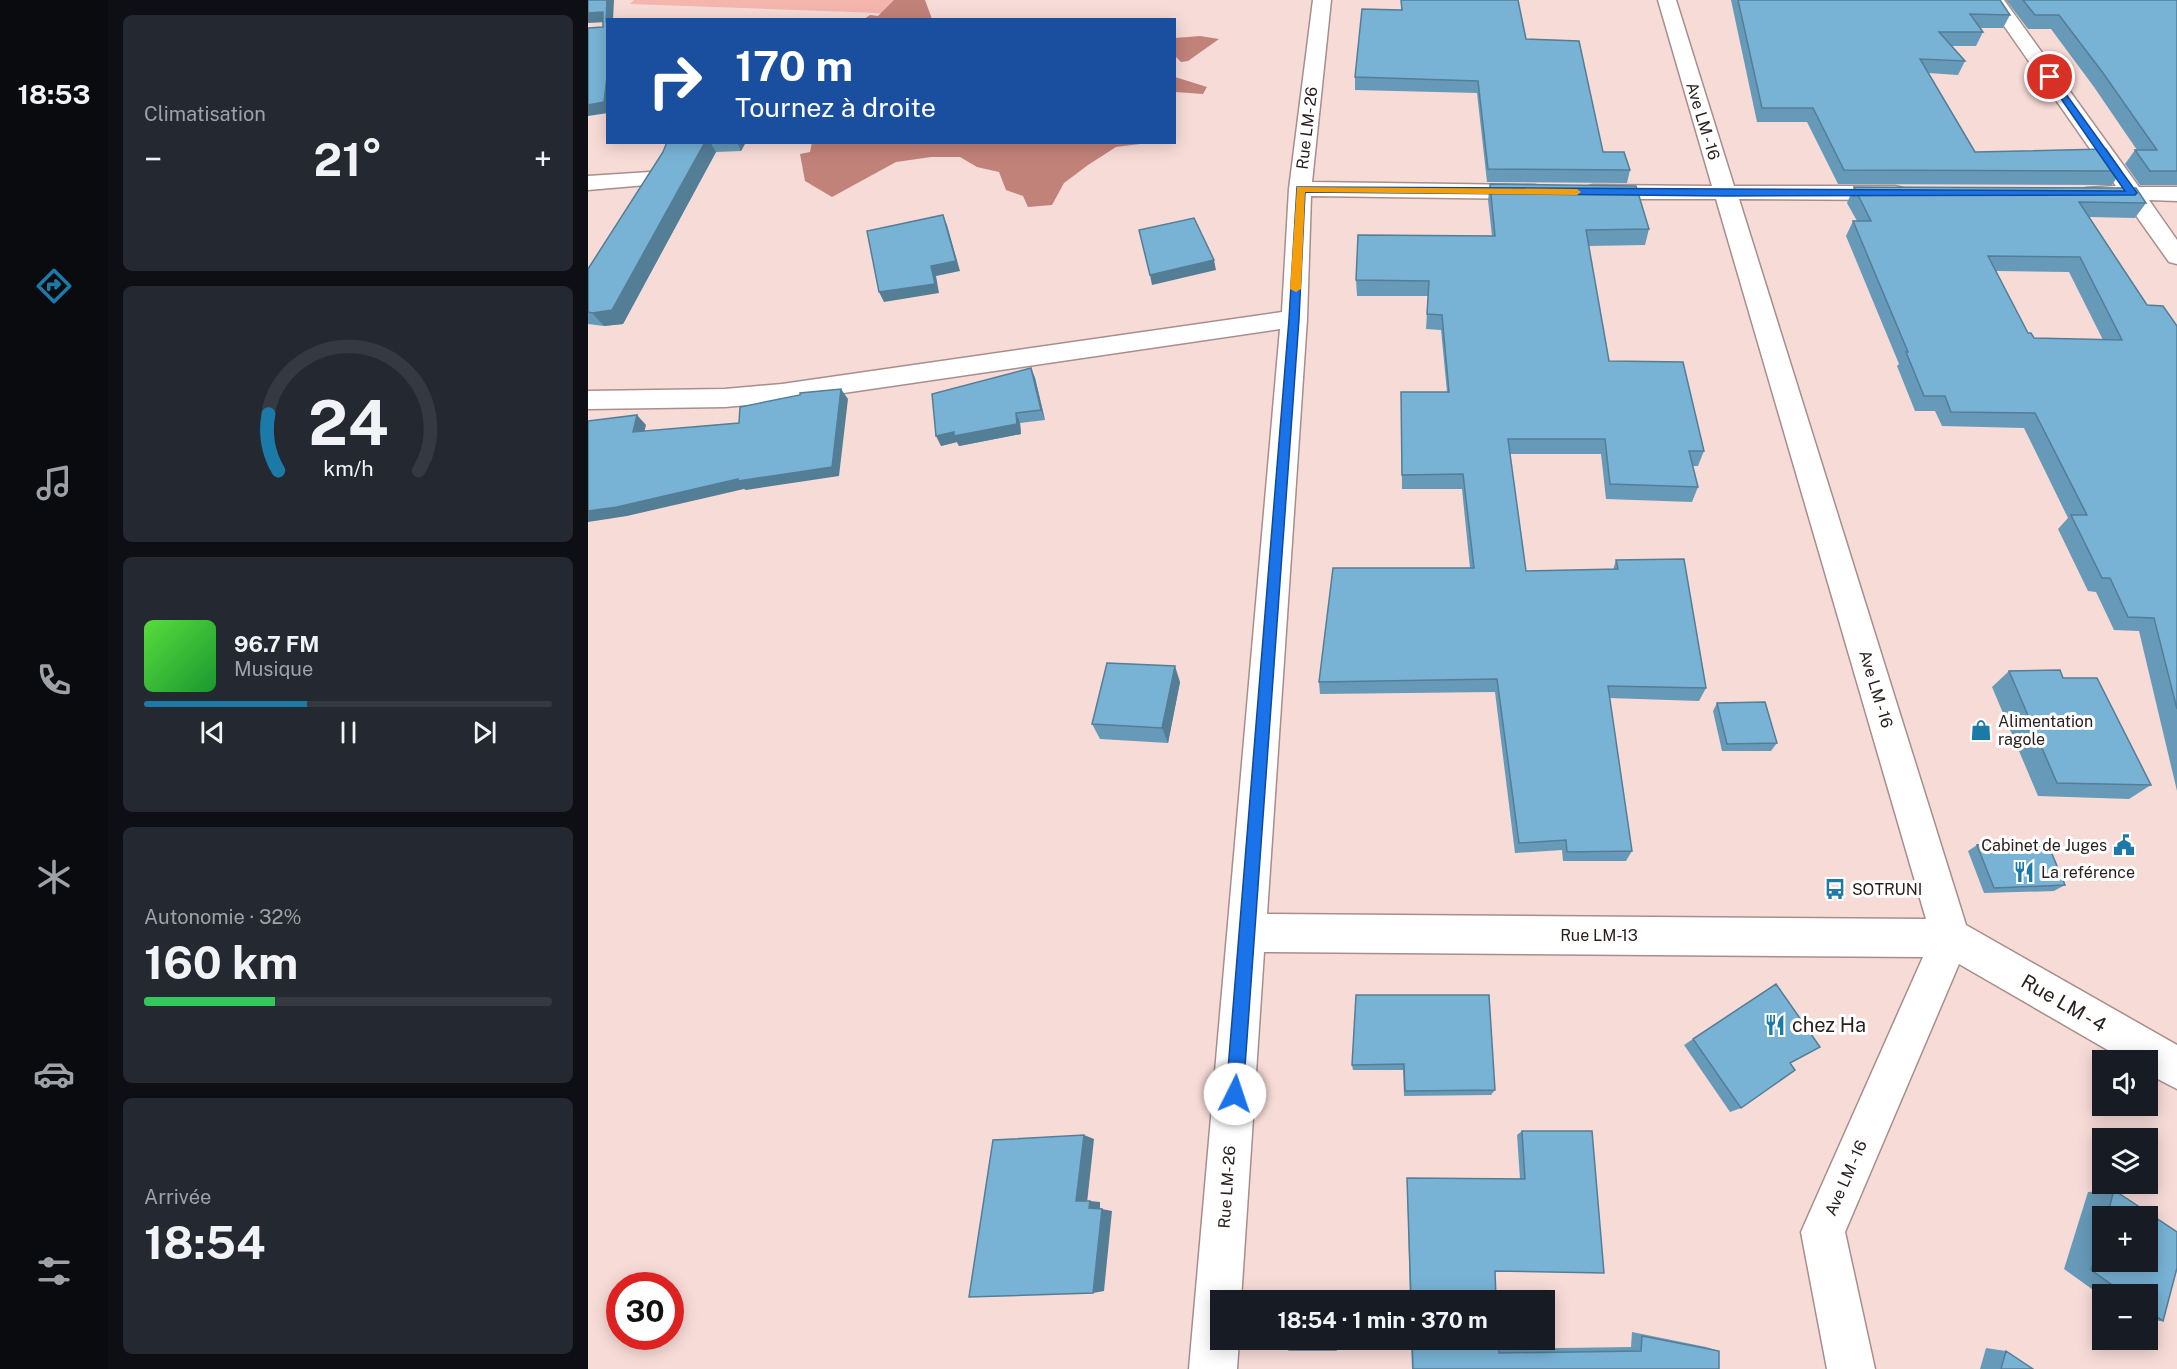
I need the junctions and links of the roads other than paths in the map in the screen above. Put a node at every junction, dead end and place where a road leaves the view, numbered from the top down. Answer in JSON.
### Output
{"nodes":[{"id":1,"x":1322,"y":0,"type":"edge"},
{"id":2,"x":1666,"y":0,"type":"edge"},
{"id":3,"x":1995,"y":0,"type":"edge"},
{"id":4,"x":649,"y":181,"type":"edge"},
{"id":5,"x":588,"y":183,"type":"edge"},
{"id":6,"x":1300,"y":189,"type":"junction"},
{"id":7,"x":1725,"y":193,"type":"junction"},
{"id":8,"x":1917,"y":193,"type":"edge"},
{"id":9,"x":2072,"y":193,"type":"edge"},
{"id":10,"x":2132,"y":193,"type":"junction"},
{"id":11,"x":2177,"y":194,"type":"edge"},
{"id":12,"x":2177,"y":257,"type":"edge"},
{"id":13,"x":1294,"y":319,"type":"junction"},
{"id":14,"x":588,"y":400,"type":"edge"},
{"id":15,"x":1247,"y":933,"type":"junction"},
{"id":16,"x":1951,"y":938,"type":"junction"},
{"id":17,"x":2177,"y":1068,"type":"edge"},
{"id":18,"x":1213,"y":1369,"type":"edge"},
{"id":19,"x":1851,"y":1369,"type":"edge"}],
"edges":[{"from":1,"to":6,"type":"street","name":"Rue LM- 26"},
{"from":2,"to":7,"type":"street","name":"Ave LM - 16"},
{"from":3,"to":10,"type":"street"},
{"from":4,"to":5,"type":"street"},
{"from":6,"to":7,"type":"street"},
{"from":6,"to":13,"type":"street","name":"Rue LM- 26"},
{"from":7,"to":8,"type":"street"},
{"from":7,"to":16,"type":"street","name":"Ave LM - 16"},
{"from":9,"to":10,"type":"street"},
{"from":10,"to":11,"type":"street"},
{"from":10,"to":12,"type":"street"},
{"from":13,"to":14,"type":"street"},
{"from":13,"to":15,"type":"street","name":"Rue LM- 26"},
{"from":15,"to":16,"type":"street","name":"Rue LM-13"},
{"from":15,"to":18,"type":"street","name":"Rue LM- 26"},
{"from":16,"to":17,"type":"street","name":"Rue LM - 4"},
{"from":16,"to":19,"type":"street","name":"Ave LM - 16"}]}
